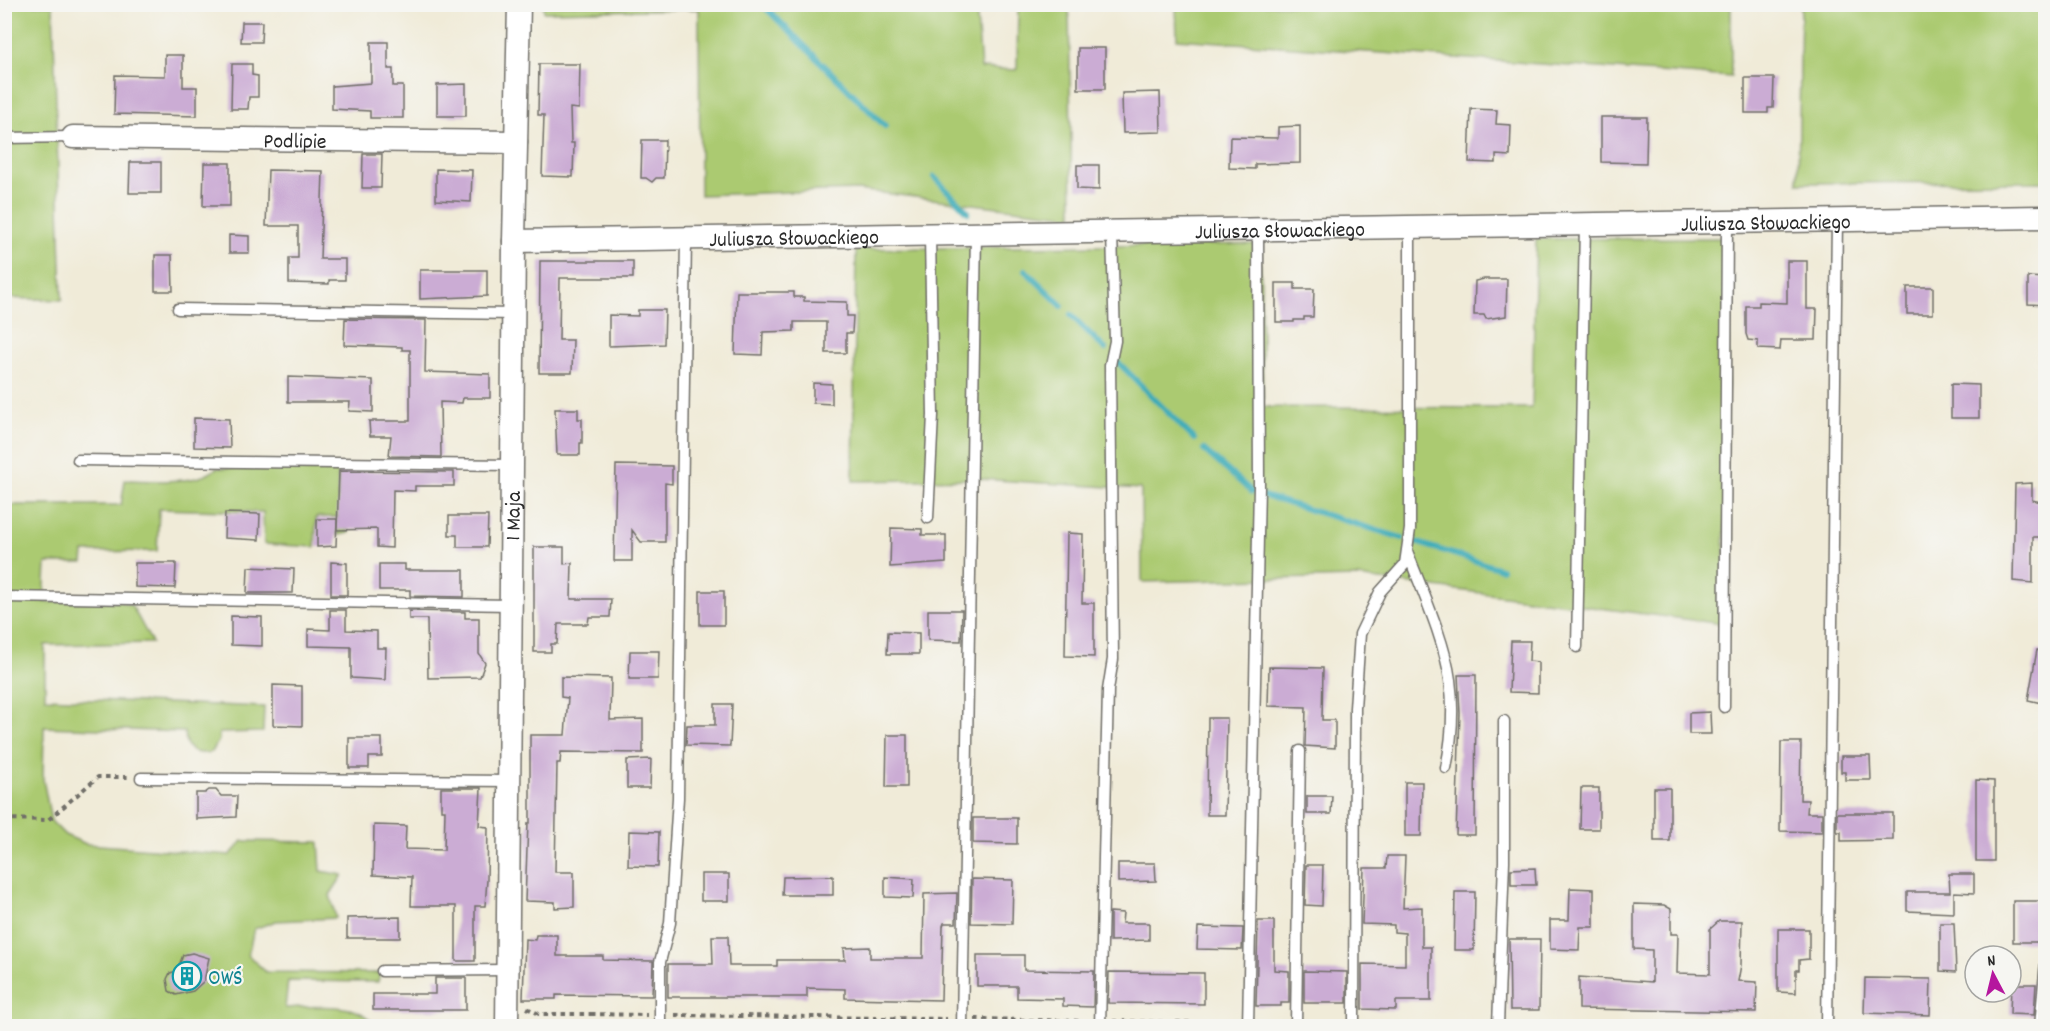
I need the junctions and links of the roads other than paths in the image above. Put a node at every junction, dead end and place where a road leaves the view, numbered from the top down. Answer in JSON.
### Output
{"nodes":[{"id":1,"x":519,"y":4,"type":"edge"},
{"id":2,"x":73,"y":137,"type":"joint"},
{"id":3,"x":4,"y":138,"type":"edge"},
{"id":4,"x":516,"y":142,"type":"junction"},
{"id":5,"x":2046,"y":217,"type":"edge"},
{"id":6,"x":1837,"y":220,"type":"junction"},
{"id":7,"x":1727,"y":222,"type":"junction"},
{"id":8,"x":1585,"y":225,"type":"junction"},
{"id":9,"x":1410,"y":227,"type":"junction"},
{"id":10,"x":1258,"y":230,"type":"junction"},
{"id":11,"x":1112,"y":232,"type":"junction"},
{"id":12,"x":976,"y":234,"type":"junction"},
{"id":13,"x":930,"y":235,"type":"junction"},
{"id":14,"x":686,"y":238,"type":"junction"},
{"id":15,"x":514,"y":241,"type":"junction"},
{"id":16,"x":177,"y":309,"type":"dead end"},
{"id":17,"x":514,"y":314,"type":"junction"},
{"id":18,"x":78,"y":460,"type":"dead end"},
{"id":19,"x":512,"y":465,"type":"junction"},
{"id":20,"x":928,"y":518,"type":"dead end"},
{"id":21,"x":1407,"y":551,"type":"junction"},
{"id":22,"x":4,"y":597,"type":"edge"},
{"id":23,"x":511,"y":605,"type":"junction"},
{"id":24,"x":1577,"y":647,"type":"dead end"},
{"id":25,"x":1724,"y":707,"type":"dead end"},
{"id":26,"x":1504,"y":721,"type":"dead end"},
{"id":27,"x":1300,"y":751,"type":"dead end"},
{"id":28,"x":1446,"y":768,"type":"dead end"},
{"id":29,"x":141,"y":778,"type":"road end"},
{"id":30,"x":509,"y":781,"type":"junction"},
{"id":31,"x":2046,"y":961,"type":"edge"},
{"id":32,"x":382,"y":970,"type":"dead end"},
{"id":33,"x":507,"y":970,"type":"junction"},
{"id":34,"x":660,"y":1021,"type":"edge"},
{"id":35,"x":962,"y":1023,"type":"edge"},
{"id":36,"x":1100,"y":1024,"type":"edge"},
{"id":37,"x":1248,"y":1025,"type":"edge"},
{"id":38,"x":1296,"y":1025,"type":"edge"},
{"id":39,"x":1354,"y":1025,"type":"edge"},
{"id":40,"x":507,"y":1026,"type":"edge"},
{"id":41,"x":1498,"y":1026,"type":"edge"},
{"id":42,"x":1827,"y":1026,"type":"edge"},
{"id":43,"x":2040,"y":1026,"type":"edge"}],
"edges":[{"from":1,"to":4,"type":"street","name":"1 Maja"},
{"from":2,"to":3,"type":"lane"},
{"from":2,"to":4,"type":"street","name":"Podlipie"},
{"from":4,"to":15,"type":"street","name":"1 Maja"},
{"from":5,"to":6,"type":"street","name":"Juliusza Słowackiego"},
{"from":6,"to":7,"type":"street","name":"Juliusza Słowackiego"},
{"from":6,"to":42,"type":"lane"},
{"from":7,"to":8,"type":"street","name":"Juliusza Słowackiego"},
{"from":7,"to":25,"type":"lane"},
{"from":8,"to":9,"type":"street","name":"Juliusza Słowackiego"},
{"from":8,"to":24,"type":"lane"},
{"from":9,"to":10,"type":"street","name":"Juliusza Słowackiego"},
{"from":9,"to":21,"type":"lane"},
{"from":10,"to":11,"type":"street","name":"Juliusza Słowackiego"},
{"from":10,"to":37,"type":"lane"},
{"from":11,"to":12,"type":"street","name":"Juliusza Słowackiego"},
{"from":11,"to":36,"type":"lane"},
{"from":12,"to":13,"type":"street","name":"Juliusza Słowackiego"},
{"from":12,"to":35,"type":"lane"},
{"from":13,"to":14,"type":"street","name":"Juliusza Słowackiego"},
{"from":13,"to":20,"type":"lane"},
{"from":14,"to":15,"type":"street","name":"Juliusza Słowackiego"},
{"from":14,"to":34,"type":"lane"},
{"from":15,"to":17,"type":"street","name":"1 Maja"},
{"from":16,"to":17,"type":"lane"},
{"from":17,"to":19,"type":"street","name":"1 Maja"},
{"from":18,"to":19,"type":"lane"},
{"from":19,"to":23,"type":"street","name":"1 Maja"},
{"from":21,"to":28,"type":"lane"},
{"from":21,"to":39,"type":"lane"},
{"from":22,"to":23,"type":"lane"},
{"from":23,"to":30,"type":"street","name":"1 Maja"},
{"from":26,"to":41,"type":"lane"},
{"from":27,"to":38,"type":"lane"},
{"from":29,"to":30,"type":"lane"},
{"from":30,"to":33,"type":"street","name":"1 Maja"},
{"from":31,"to":43,"type":"lane"},
{"from":32,"to":33,"type":"lane"},
{"from":33,"to":40,"type":"street","name":"1 Maja"}]}
